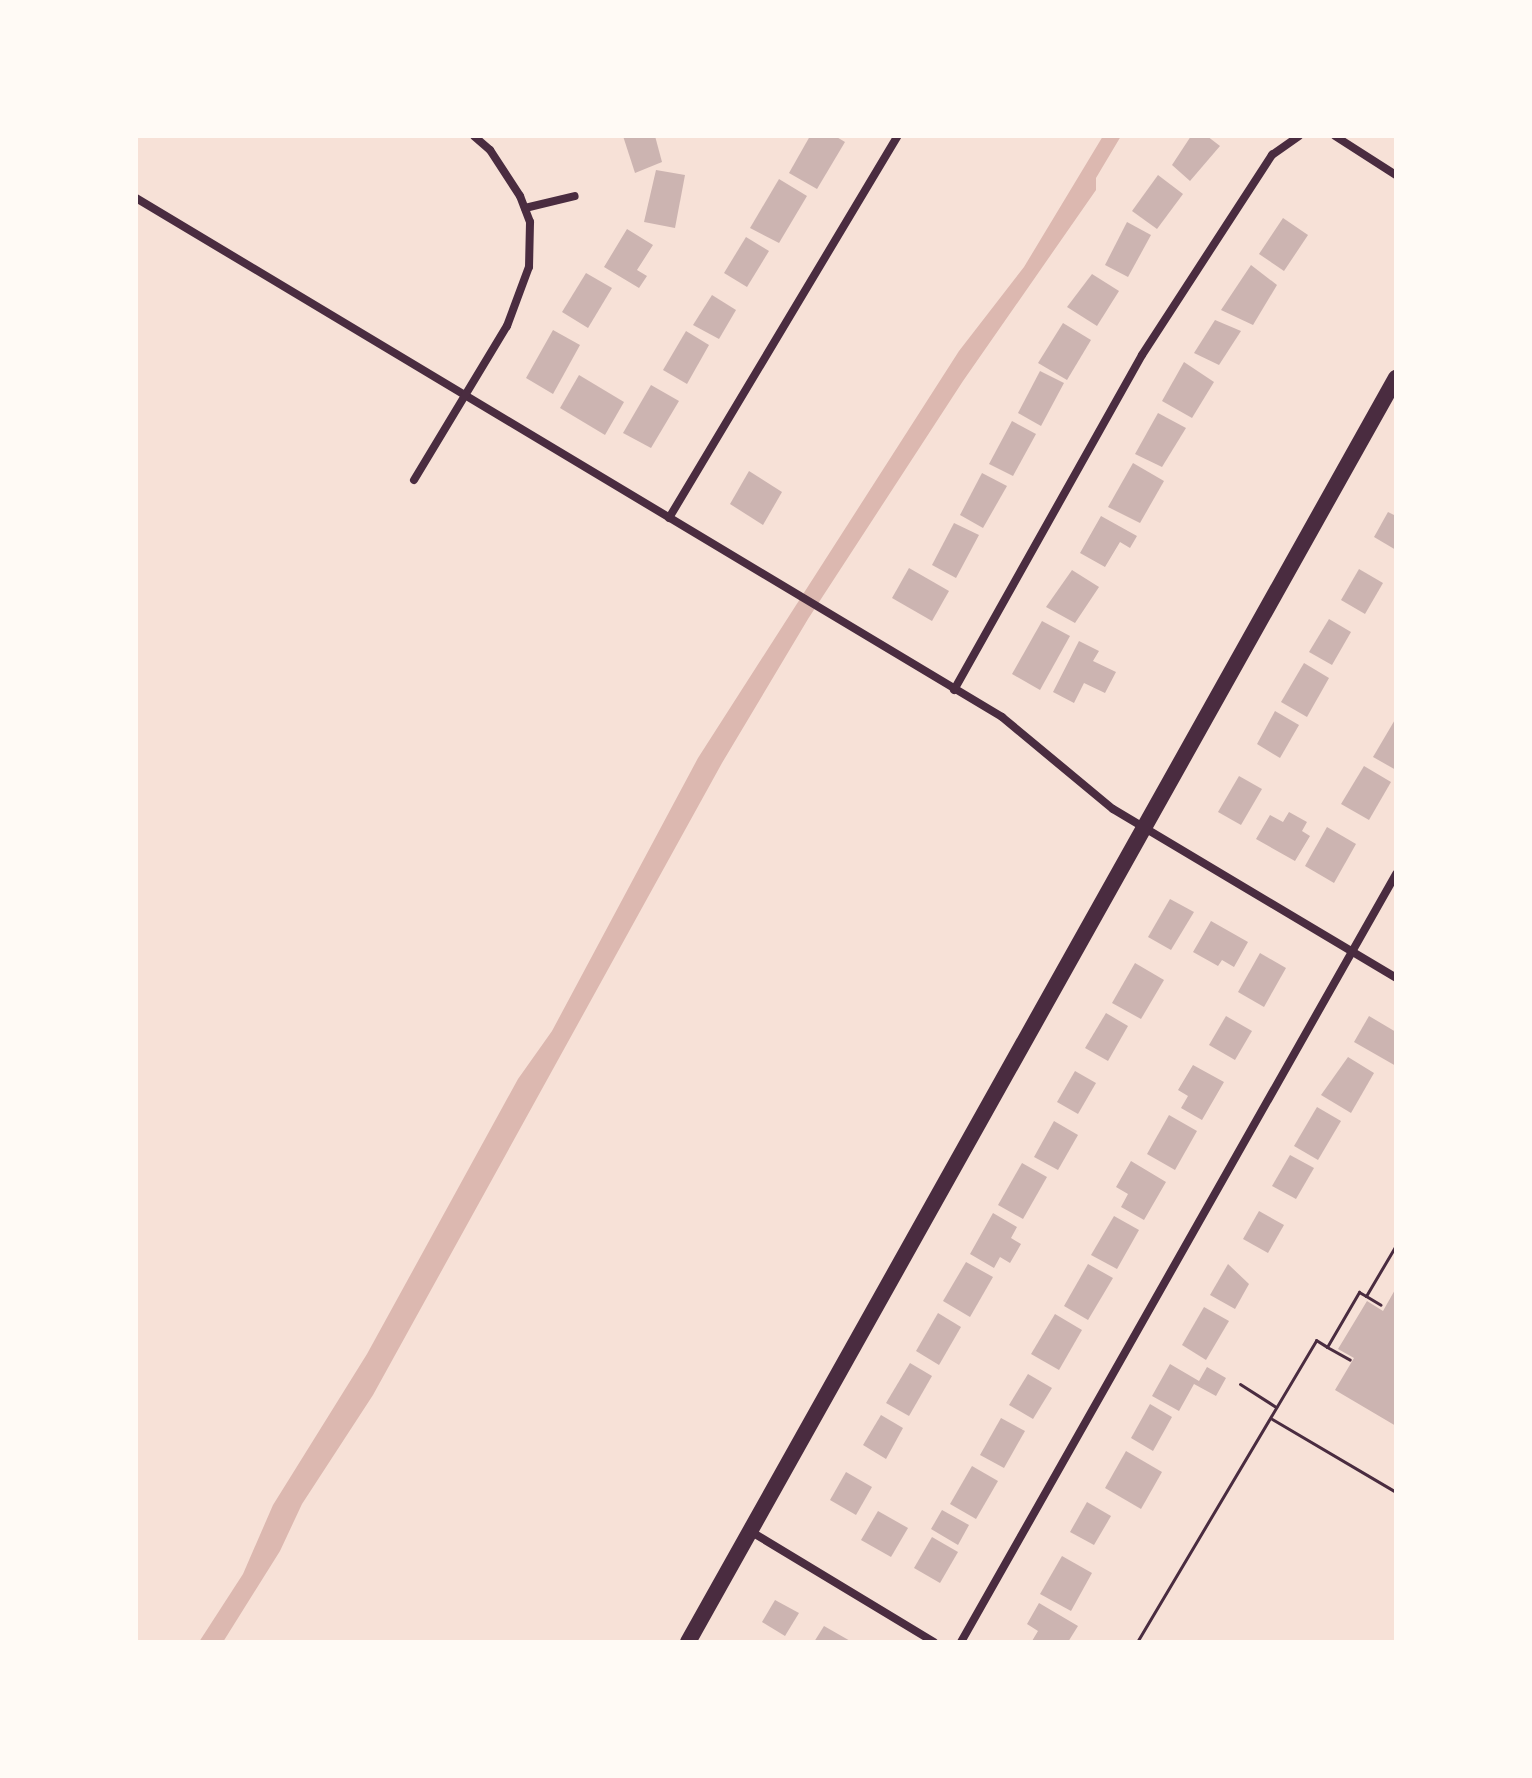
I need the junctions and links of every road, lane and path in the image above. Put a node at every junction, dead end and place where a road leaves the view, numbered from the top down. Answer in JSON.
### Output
{"nodes":[{"id":1,"x":474,"y":136,"type":"edge"},
{"id":2,"x":898,"y":136,"type":"edge"},
{"id":3,"x":1299,"y":136,"type":"edge"},
{"id":4,"x":1335,"y":136,"type":"edge"},
{"id":5,"x":1396,"y":175,"type":"edge"},
{"id":6,"x":575,"y":196,"type":"dead end"},
{"id":7,"x":136,"y":198,"type":"edge"},
{"id":8,"x":525,"y":208,"type":"junction"},
{"id":9,"x":1396,"y":378,"type":"edge"},
{"id":10,"x":464,"y":394,"type":"junction"},
{"id":11,"x":414,"y":480,"type":"dead end"},
{"id":12,"x":669,"y":518,"type":"junction"},
{"id":13,"x":954,"y":690,"type":"junction"},
{"id":14,"x":1146,"y":828,"type":"junction"},
{"id":15,"x":1396,"y":874,"type":"edge"},
{"id":16,"x":1353,"y":952,"type":"junction"},
{"id":17,"x":1396,"y":978,"type":"edge"},
{"id":18,"x":1396,"y":1245,"type":"edge"},
{"id":19,"x":1366,"y":1296,"type":"junction"},
{"id":20,"x":1381,"y":1305,"type":"dead end"},
{"id":21,"x":1327,"y":1347,"type":"junction"},
{"id":22,"x":1350,"y":1360,"type":"dead end"},
{"id":23,"x":1240,"y":1384,"type":"dead end"},
{"id":24,"x":1276,"y":1407,"type":"junction"},
{"id":25,"x":1270,"y":1418,"type":"junction"},
{"id":26,"x":1396,"y":1492,"type":"edge"},
{"id":27,"x":750,"y":1531,"type":"junction"},
{"id":28,"x":688,"y":1642,"type":"edge"},
{"id":29,"x":934,"y":1642,"type":"edge"},
{"id":30,"x":961,"y":1642,"type":"edge"},
{"id":31,"x":1137,"y":1642,"type":"edge"}],
"edges":[{"from":1,"to":8,"type":"street"},
{"from":2,"to":12,"type":"street"},
{"from":3,"to":13,"type":"street"},
{"from":4,"to":5,"type":"street"},
{"from":6,"to":8,"type":"street"},
{"from":7,"to":10,"type":"street"},
{"from":8,"to":10,"type":"street"},
{"from":9,"to":14,"type":"main road"},
{"from":10,"to":11,"type":"street"},
{"from":10,"to":12,"type":"street"},
{"from":12,"to":13,"type":"street"},
{"from":13,"to":14,"type":"street"},
{"from":14,"to":16,"type":"street"},
{"from":14,"to":27,"type":"main road"},
{"from":15,"to":16,"type":"street"},
{"from":16,"to":17,"type":"street"},
{"from":16,"to":30,"type":"street"},
{"from":18,"to":19,"type":"path"},
{"from":19,"to":20,"type":"path"},
{"from":19,"to":21,"type":"path"},
{"from":21,"to":22,"type":"path"},
{"from":21,"to":24,"type":"path"},
{"from":23,"to":24,"type":"path"},
{"from":24,"to":25,"type":"path"},
{"from":25,"to":26,"type":"path"},
{"from":25,"to":31,"type":"path"},
{"from":27,"to":28,"type":"main road"},
{"from":27,"to":29,"type":"street"}]}
